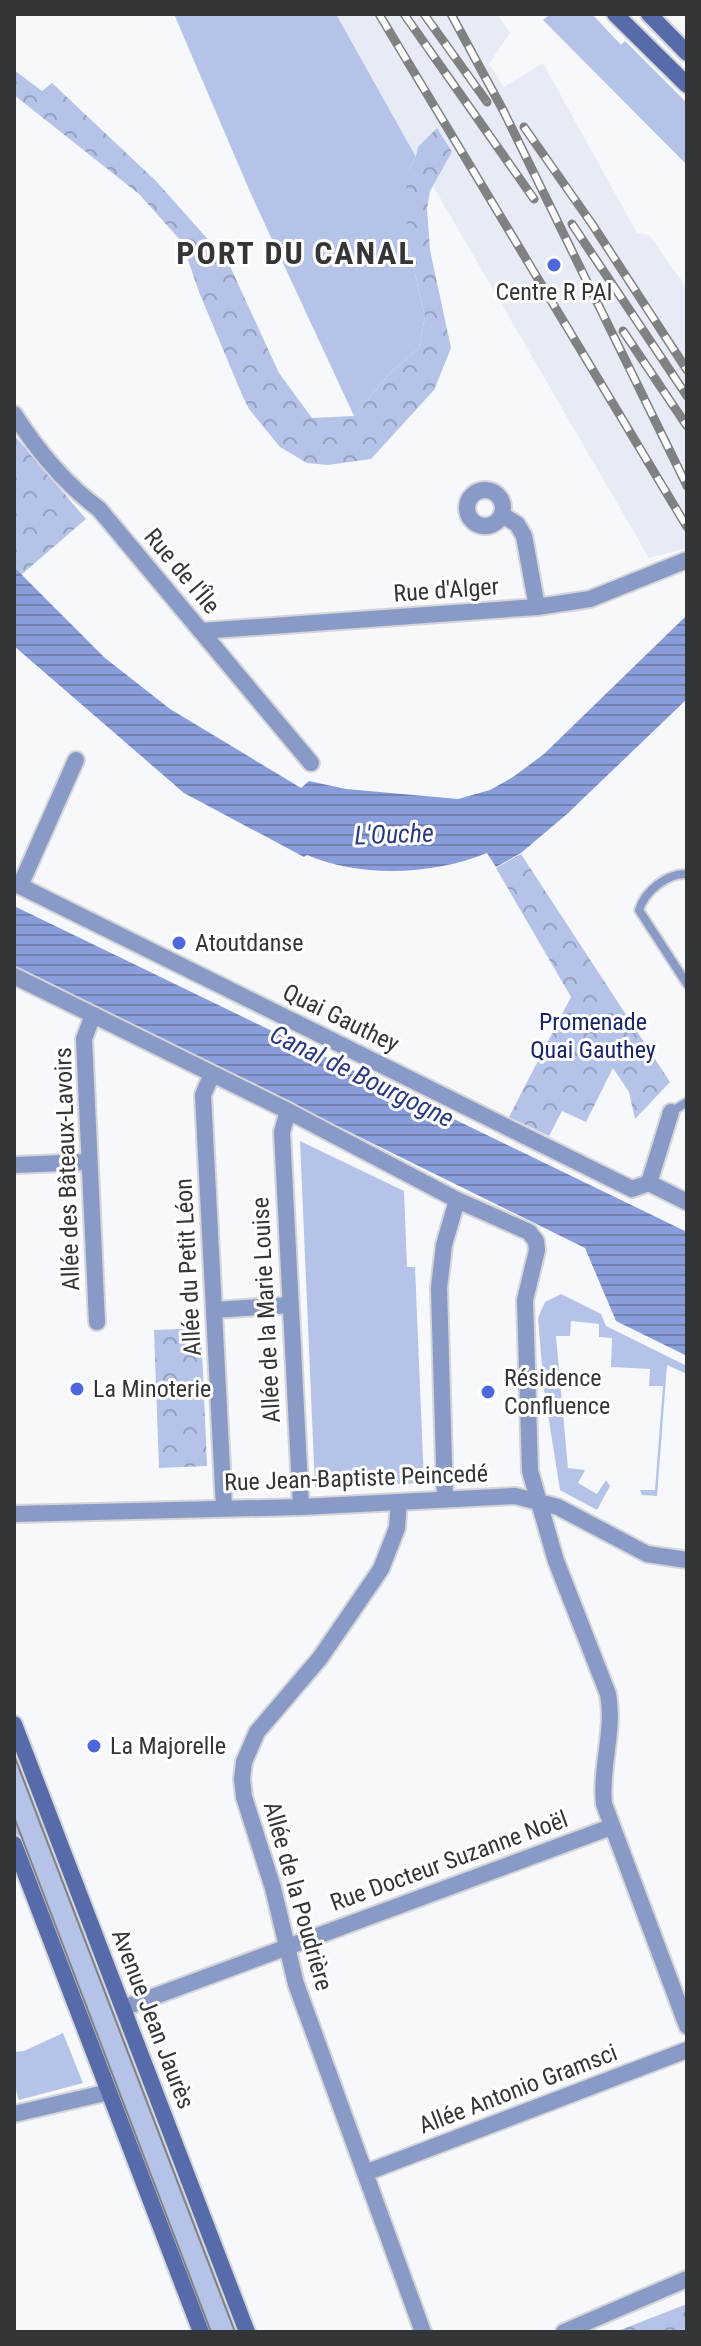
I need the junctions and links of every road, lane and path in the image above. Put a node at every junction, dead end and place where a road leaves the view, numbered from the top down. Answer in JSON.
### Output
{"nodes":[{"id":1,"x":615,"y":14,"type":"edge"},
{"id":2,"x":649,"y":14,"type":"edge"},
{"id":3,"x":687,"y":53,"type":"edge"},
{"id":4,"x":687,"y":85,"type":"edge"},
{"id":5,"x":14,"y":414,"type":"edge"},
{"id":6,"x":502,"y":515,"type":"dead end"},
{"id":7,"x":687,"y":560,"type":"edge"},
{"id":8,"x":537,"y":607,"type":"junction"},
{"id":9,"x":201,"y":631,"type":"junction"},
{"id":10,"x":76,"y":760,"type":"dead end"},
{"id":11,"x":311,"y":763,"type":"dead end"},
{"id":12,"x":687,"y":874,"type":"edge"},
{"id":13,"x":17,"y":884,"type":"edge"},
{"id":14,"x":14,"y":976,"type":"edge"},
{"id":15,"x":687,"y":984,"type":"edge"},
{"id":16,"x":93,"y":1015,"type":"junction"},
{"id":17,"x":212,"y":1074,"type":"junction"},
{"id":18,"x":687,"y":1102,"type":"edge"},
{"id":19,"x":288,"y":1111,"type":"junction"},
{"id":20,"x":671,"y":1112,"type":"joint"},
{"id":21,"x":89,"y":1162,"type":"junction"},
{"id":22,"x":14,"y":1165,"type":"edge"},
{"id":23,"x":649,"y":1183,"type":"junction"},
{"id":24,"x":457,"y":1200,"type":"junction"},
{"id":25,"x":687,"y":1202,"type":"edge"},
{"id":26,"x":290,"y":1305,"type":"junction"},
{"id":27,"x":215,"y":1310,"type":"junction"},
{"id":28,"x":97,"y":1322,"type":"dead end"},
{"id":29,"x":445,"y":1499,"type":"junction"},
{"id":30,"x":399,"y":1502,"type":"junction"},
{"id":31,"x":541,"y":1502,"type":"junction"},
{"id":32,"x":301,"y":1507,"type":"junction"},
{"id":33,"x":224,"y":1508,"type":"junction"},
{"id":34,"x":14,"y":1514,"type":"edge"},
{"id":35,"x":687,"y":1560,"type":"edge"},
{"id":36,"x":14,"y":1724,"type":"edge"},
{"id":37,"x":611,"y":1827,"type":"junction"},
{"id":38,"x":14,"y":1844,"type":"edge"},
{"id":39,"x":287,"y":1946,"type":"junction"},
{"id":40,"x":123,"y":2008,"type":"junction"},
{"id":41,"x":687,"y":2026,"type":"edge"},
{"id":42,"x":687,"y":2050,"type":"edge"},
{"id":43,"x":109,"y":2092,"type":"junction"},
{"id":44,"x":14,"y":2114,"type":"edge"},
{"id":45,"x":365,"y":2173,"type":"junction"},
{"id":46,"x":687,"y":2279,"type":"edge"},
{"id":47,"x":201,"y":2332,"type":"edge"},
{"id":48,"x":247,"y":2332,"type":"edge"},
{"id":49,"x":423,"y":2332,"type":"edge"},
{"id":50,"x":564,"y":2332,"type":"edge"}],
"edges":[{"from":1,"to":4,"type":"main road"},
{"from":2,"to":3,"type":"main road"},
{"from":5,"to":9,"type":"street","name":"Rue de l'Île"},
{"from":6,"to":8,"type":"street"},
{"from":7,"to":8,"type":"street","name":"Rue d'Alger"},
{"from":8,"to":9,"type":"street","name":"Rue d'Alger"},
{"from":9,"to":11,"type":"street","name":"Rue de l'Île"},
{"from":10,"to":13,"type":"street"},
{"from":12,"to":15,"type":"lane"},
{"from":13,"to":23,"type":"street","name":"Quai Gauthey"},
{"from":14,"to":16,"type":"street"},
{"from":16,"to":17,"type":"street"},
{"from":16,"to":21,"type":"street","name":"Allée des Bâteaux-Lavoirs"},
{"from":17,"to":19,"type":"street"},
{"from":17,"to":27,"type":"street","name":"Allée du Petit Léon"},
{"from":18,"to":20,"type":"lane"},
{"from":19,"to":24,"type":"street"},
{"from":19,"to":26,"type":"street","name":"Allée de la Marie Louise"},
{"from":20,"to":23,"type":"street"},
{"from":21,"to":22,"type":"street"},
{"from":21,"to":28,"type":"street","name":"Allée des Bâteaux-Lavoirs"},
{"from":23,"to":25,"type":"street","name":"Quai Gauthey"},
{"from":24,"to":29,"type":"street"},
{"from":24,"to":31,"type":"street"},
{"from":26,"to":27,"type":"street"},
{"from":26,"to":32,"type":"street","name":"Allée de la Marie Louise"},
{"from":27,"to":33,"type":"street","name":"Allée du Petit Léon"},
{"from":29,"to":30,"type":"street","name":"Rue Jean-Baptiste Peincedé"},
{"from":29,"to":31,"type":"street","name":"Rue Jean-Baptiste Peincedé"},
{"from":30,"to":32,"type":"street","name":"Rue Jean-Baptiste Peincedé"},
{"from":30,"to":39,"type":"street","name":"Allée de la Poudrière"},
{"from":31,"to":35,"type":"street","name":"Rue Jean-Baptiste Peincedé"},
{"from":31,"to":37,"type":"street"},
{"from":32,"to":33,"type":"street","name":"Rue Jean-Baptiste Peincedé"},
{"from":33,"to":34,"type":"street","name":"Rue Jean-Baptiste Peincedé"},
{"from":36,"to":40,"type":"main road","name":"Avenue Jean Jaurès"},
{"from":37,"to":39,"type":"street","name":"Rue Docteur Suzanne Noël"},
{"from":37,"to":41,"type":"street"},
{"from":38,"to":43,"type":"main road"},
{"from":39,"to":40,"type":"street","name":"Rue Docteur Suzanne Noël"},
{"from":39,"to":45,"type":"street","name":"Allée de la Poudrière"},
{"from":40,"to":48,"type":"main road","name":"Avenue Jean Jaurès"},
{"from":42,"to":45,"type":"street","name":"Allée Antonio Gramsci"},
{"from":43,"to":44,"type":"street"},
{"from":43,"to":47,"type":"main road"},
{"from":45,"to":49,"type":"street","name":"Allée de la Poudrière"},
{"from":46,"to":50,"type":"street"}]}
